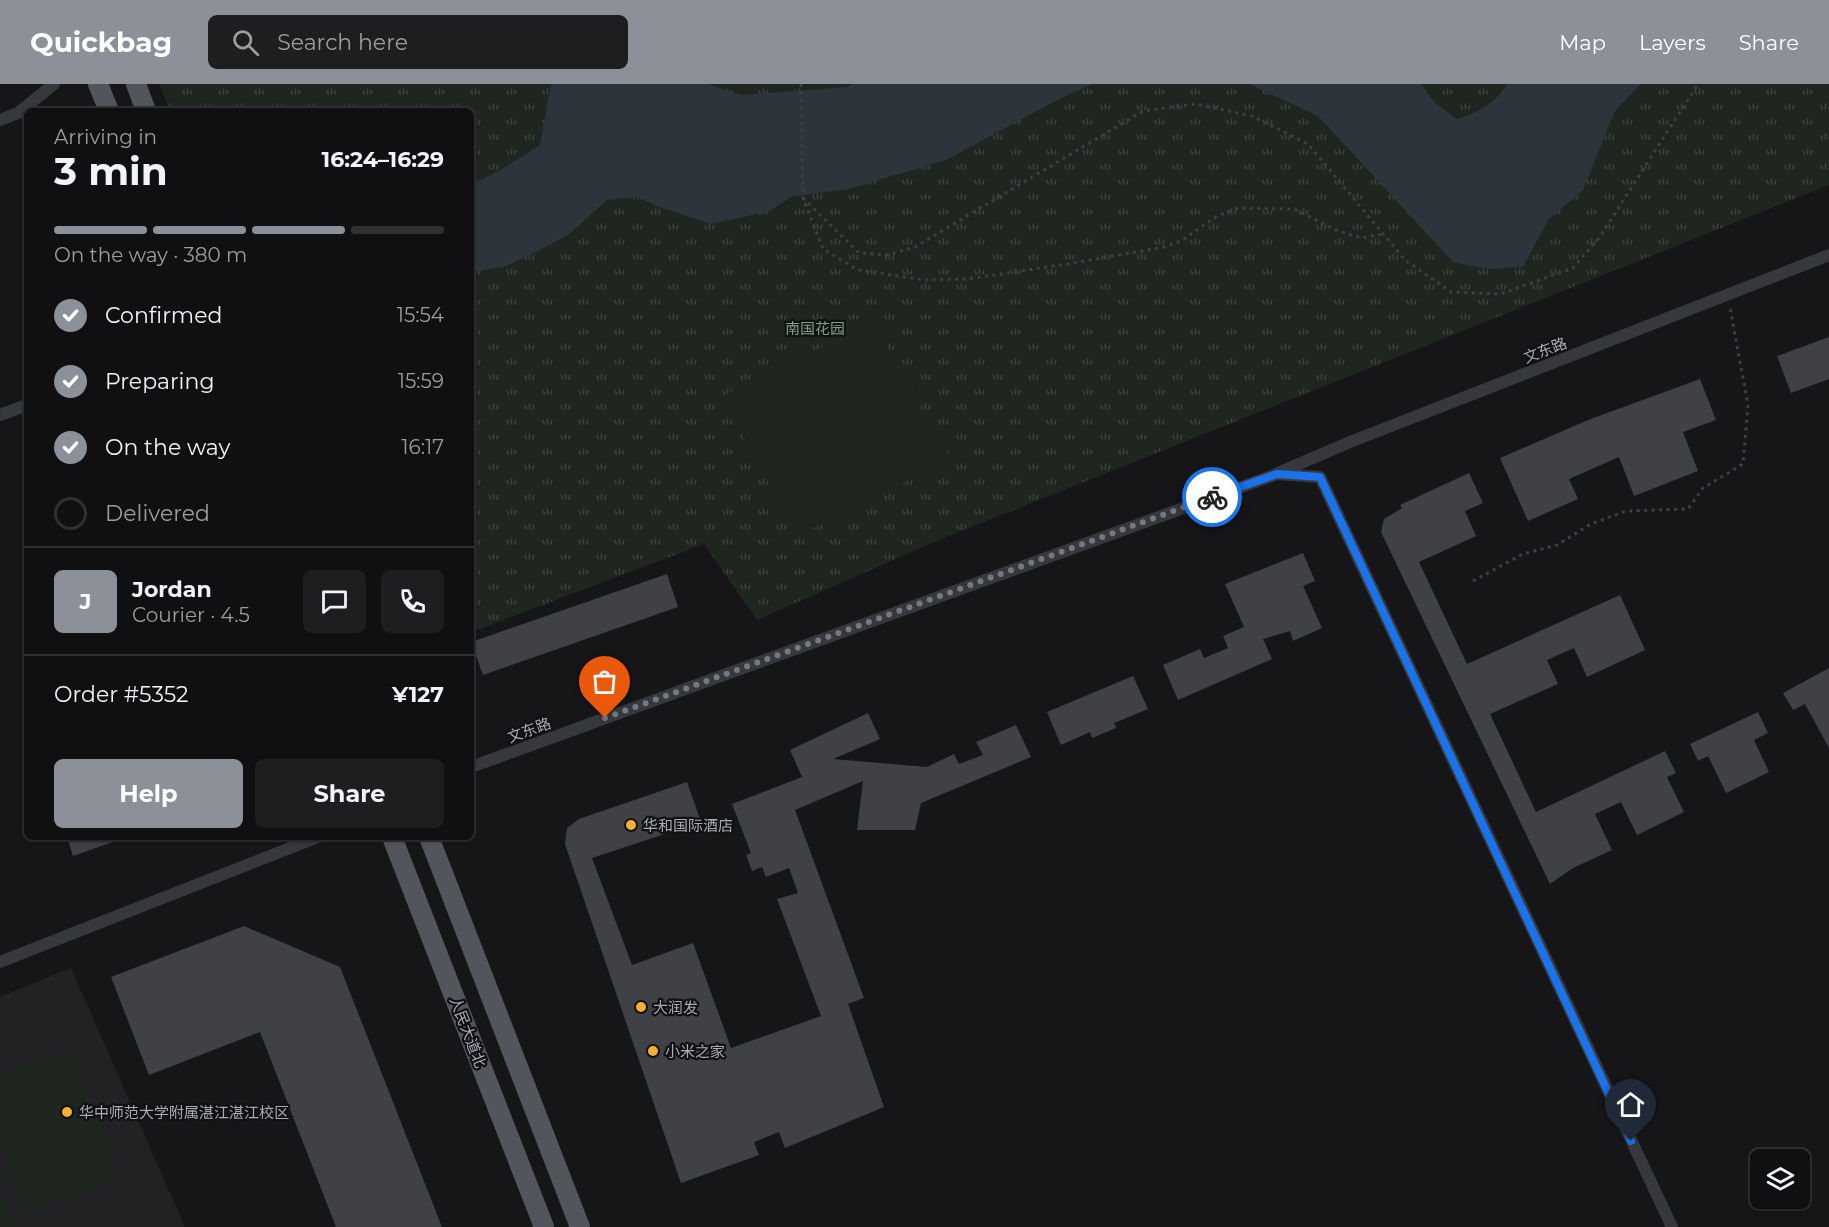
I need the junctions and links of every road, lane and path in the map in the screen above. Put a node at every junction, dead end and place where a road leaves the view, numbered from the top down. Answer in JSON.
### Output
{"nodes":[{"id":1,"x":54,"y":84,"type":"edge"},
{"id":2,"x":98,"y":84,"type":"edge"},
{"id":3,"x":136,"y":84,"type":"edge"},
{"id":4,"x":1698,"y":84,"type":"edge"},
{"id":5,"x":801,"y":85,"type":"edge"},
{"id":6,"x":24,"y":108,"type":"edge"},
{"id":7,"x":24,"y":108,"type":"edge"},
{"id":8,"x":108,"y":108,"type":"edge"},
{"id":9,"x":145,"y":108,"type":"edge"},
{"id":10,"x":0,"y":120,"type":"edge"},
{"id":11,"x":803,"y":198,"type":"junction"},
{"id":12,"x":1384,"y":234,"type":"junction"},
{"id":13,"x":1829,"y":255,"type":"edge"},
{"id":14,"x":1728,"y":295,"type":"junction"},
{"id":15,"x":24,"y":406,"type":"edge"},
{"id":16,"x":0,"y":415,"type":"edge"},
{"id":17,"x":1274,"y":475,"type":"junction"},
{"id":18,"x":1473,"y":581,"type":"dead end"},
{"id":19,"x":474,"y":766,"type":"edge"},
{"id":20,"x":310,"y":840,"type":"edge"},
{"id":21,"x":393,"y":840,"type":"edge"},
{"id":22,"x":430,"y":840,"type":"edge"},
{"id":23,"x":0,"y":962,"type":"edge"},
{"id":24,"x":544,"y":1227,"type":"edge"},
{"id":25,"x":580,"y":1227,"type":"edge"},
{"id":26,"x":1672,"y":1227,"type":"edge"}],
"edges":[{"from":1,"to":7,"type":"street"},
{"from":2,"to":8,"type":"main road"},
{"from":3,"to":9,"type":"main road"},
{"from":4,"to":12,"type":"path"},
{"from":5,"to":11,"type":"path"},
{"from":6,"to":10,"type":"street"},
{"from":11,"to":12,"type":"path"},
{"from":11,"to":12,"type":"path"},
{"from":13,"to":14,"type":"street","name":"文东路"},
{"from":14,"to":17,"type":"street","name":"文东路"},
{"from":14,"to":18,"type":"path"},
{"from":15,"to":16,"type":"street"},
{"from":17,"to":19,"type":"street","name":"文东路"},
{"from":17,"to":26,"type":"street","name":"文东路"},
{"from":20,"to":23,"type":"street"},
{"from":21,"to":24,"type":"main road","name":"人民大道北"},
{"from":22,"to":25,"type":"main road"}]}
